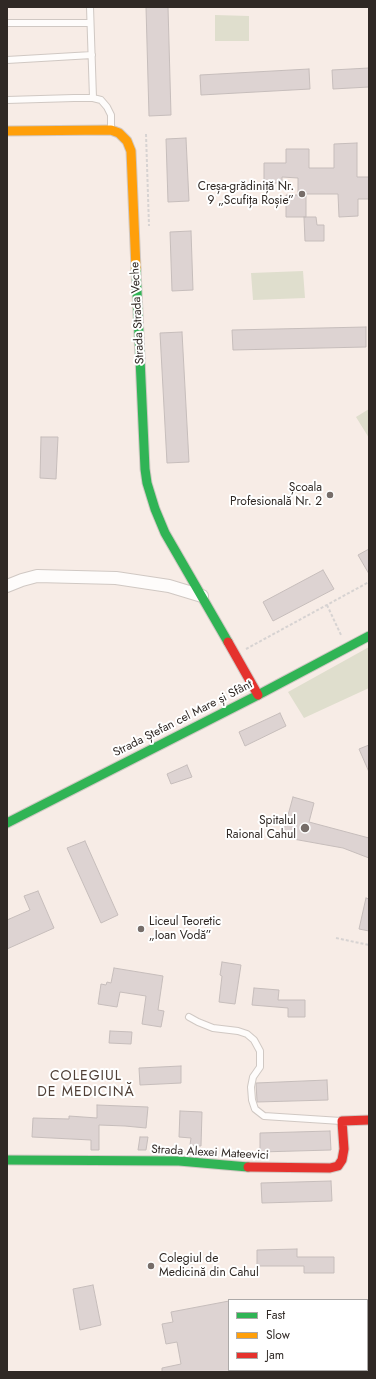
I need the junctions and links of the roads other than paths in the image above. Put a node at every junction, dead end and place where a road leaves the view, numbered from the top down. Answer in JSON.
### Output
{"nodes":[{"id":1,"x":90,"y":7,"type":"edge"},
{"id":2,"x":7,"y":23,"type":"edge"},
{"id":3,"x":90,"y":23,"type":"junction"},
{"id":4,"x":92,"y":56,"type":"junction"},
{"id":5,"x":7,"y":60,"type":"edge"},
{"id":6,"x":93,"y":98,"type":"junction"},
{"id":7,"x":7,"y":100,"type":"edge"},
{"id":8,"x":111,"y":130,"type":"junction"},
{"id":9,"x":7,"y":131,"type":"edge"},
{"id":10,"x":7,"y":586,"type":"edge"},
{"id":11,"x":202,"y":596,"type":"junction"},
{"id":12,"x":369,"y":636,"type":"edge"},
{"id":13,"x":258,"y":695,"type":"junction"},
{"id":14,"x":7,"y":823,"type":"edge"},
{"id":15,"x":189,"y":1017,"type":"dead end"},
{"id":16,"x":369,"y":1120,"type":"edge"},
{"id":17,"x":342,"y":1121,"type":"junction"},
{"id":18,"x":7,"y":1160,"type":"edge"}],
"edges":[{"from":1,"to":3,"type":"lane"},
{"from":2,"to":3,"type":"lane"},
{"from":3,"to":4,"type":"lane"},
{"from":4,"to":5,"type":"lane"},
{"from":4,"to":6,"type":"lane"},
{"from":6,"to":7,"type":"lane"},
{"from":6,"to":8,"type":"lane"},
{"from":8,"to":9,"type":"street"},
{"from":8,"to":11,"type":"street","name":"Strada Strada Veche"},
{"from":10,"to":11,"type":"street"},
{"from":11,"to":13,"type":"street","name":"Strada Strada Veche"},
{"from":12,"to":13,"type":"street","name":"Strada Ștefan cel Mare și Sfânt"},
{"from":13,"to":14,"type":"street","name":"Strada Ștefan cel Mare și Sfânt"},
{"from":15,"to":17,"type":"lane"},
{"from":16,"to":17,"type":"street"},
{"from":17,"to":18,"type":"street","name":"Strada Alexei Mateevici"}]}
